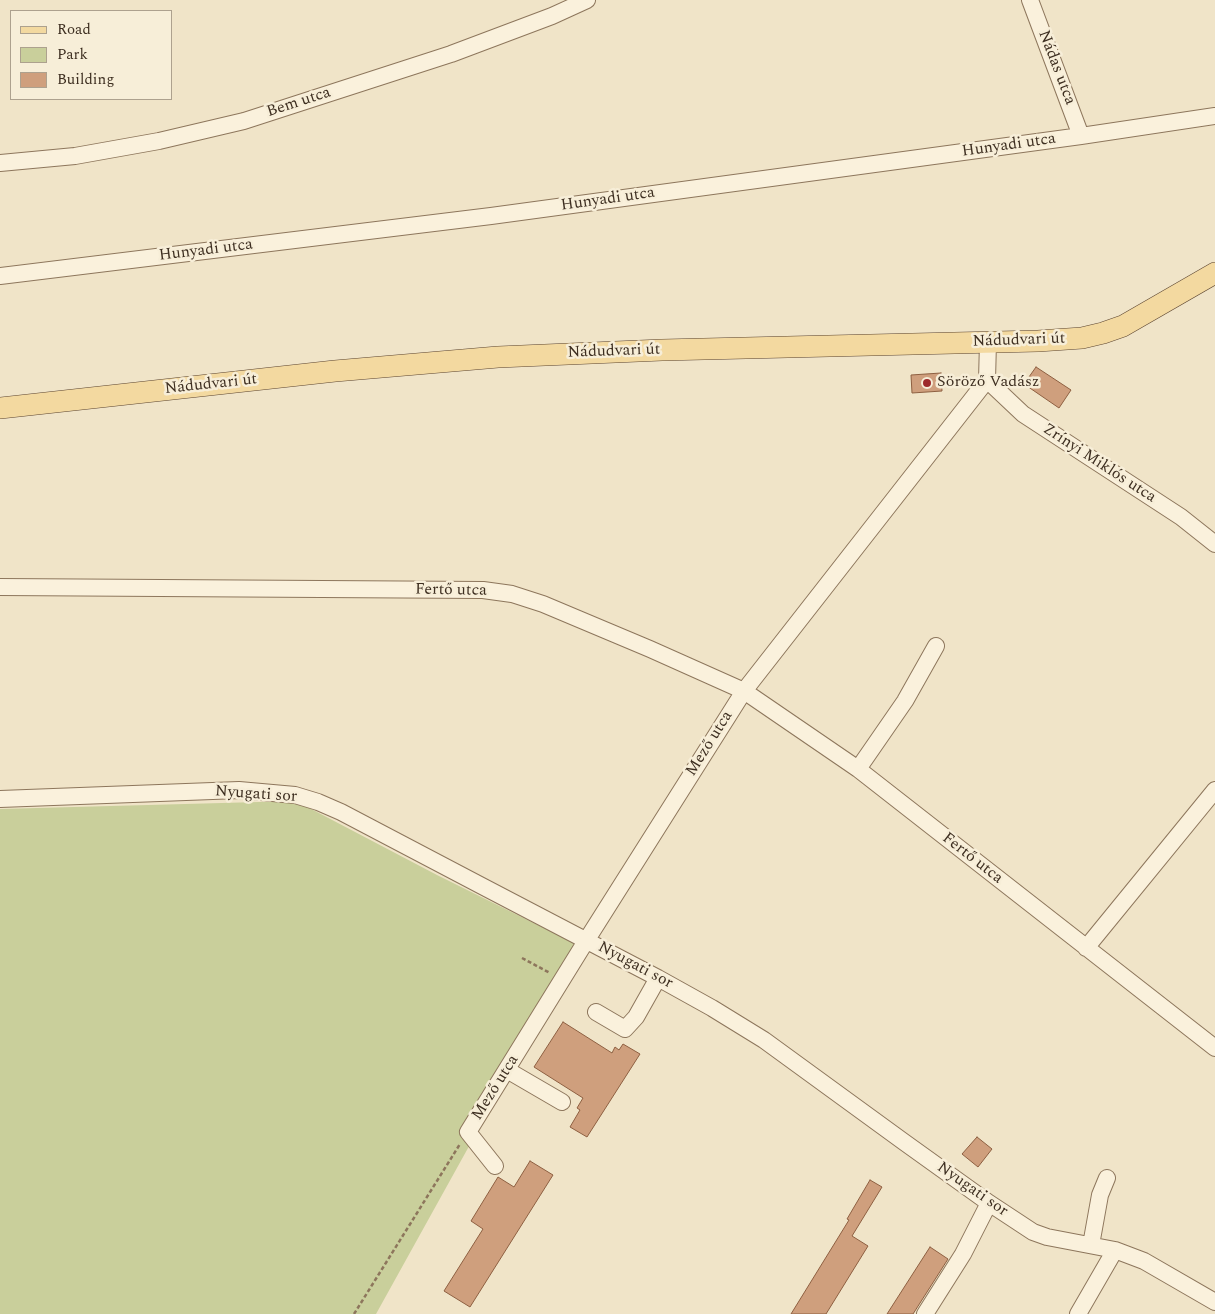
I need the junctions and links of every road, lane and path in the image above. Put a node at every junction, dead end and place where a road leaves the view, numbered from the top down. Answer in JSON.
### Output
{"nodes":[{"id":1,"x":587,"y":0,"type":"edge"},
{"id":2,"x":1030,"y":0,"type":"edge"},
{"id":3,"x":1215,"y":116,"type":"edge"},
{"id":4,"x":1081,"y":136,"type":"junction"},
{"id":5,"x":0,"y":164,"type":"edge"},
{"id":6,"x":1215,"y":272,"type":"edge"},
{"id":7,"x":0,"y":276,"type":"edge"},
{"id":8,"x":988,"y":342,"type":"junction"},
{"id":9,"x":987,"y":380,"type":"junction"},
{"id":10,"x":0,"y":408,"type":"edge"},
{"id":11,"x":1215,"y":544,"type":"edge"},
{"id":12,"x":0,"y":587,"type":"edge"},
{"id":13,"x":936,"y":646,"type":"dead end"},
{"id":14,"x":744,"y":691,"type":"junction"},
{"id":15,"x":858,"y":770,"type":"junction"},
{"id":16,"x":1215,"y":790,"type":"edge"},
{"id":17,"x":0,"y":799,"type":"edge"},
{"id":18,"x":586,"y":941,"type":"junction"},
{"id":19,"x":1086,"y":948,"type":"junction"},
{"id":20,"x":522,"y":958,"type":"dead end"},
{"id":21,"x":658,"y":978,"type":"junction"},
{"id":22,"x":562,"y":980,"type":"junction"},
{"id":23,"x":596,"y":1012,"type":"dead end"},
{"id":24,"x":1215,"y":1048,"type":"edge"},
{"id":25,"x":507,"y":1070,"type":"junction"},
{"id":26,"x":562,"y":1102,"type":"dead end"},
{"id":27,"x":468,"y":1132,"type":"junction"},
{"id":28,"x":495,"y":1166,"type":"dead end"},
{"id":29,"x":1106,"y":1178,"type":"dead end"},
{"id":30,"x":990,"y":1203,"type":"junction"},
{"id":31,"x":1091,"y":1245,"type":"junction"},
{"id":32,"x":1115,"y":1250,"type":"junction"},
{"id":33,"x":1215,"y":1302,"type":"edge"},
{"id":34,"x":354,"y":1314,"type":"edge"},
{"id":35,"x":925,"y":1314,"type":"edge"},
{"id":36,"x":1078,"y":1314,"type":"edge"}],
"edges":[{"from":1,"to":5,"type":"street","name":"Bem utca"},
{"from":2,"to":4,"type":"street","name":"Nádas utca"},
{"from":3,"to":4,"type":"street","name":"Hunyadi utca"},
{"from":4,"to":7,"type":"street","name":"Hunyadi utca"},
{"from":6,"to":8,"type":"main road","name":"Nádudvari út"},
{"from":8,"to":9,"type":"street"},
{"from":8,"to":10,"type":"main road","name":"Nádudvari út"},
{"from":9,"to":11,"type":"street","name":"Zrínyi Miklós utca"},
{"from":9,"to":14,"type":"street","name":"Mező utca"},
{"from":12,"to":14,"type":"street","name":"Fertő utca"},
{"from":13,"to":15,"type":"street"},
{"from":14,"to":15,"type":"street","name":"Fertő utca"},
{"from":14,"to":18,"type":"street","name":"Mező utca"},
{"from":15,"to":19,"type":"street","name":"Fertő utca"},
{"from":16,"to":19,"type":"street"},
{"from":17,"to":18,"type":"street","name":"Nyugati sor"},
{"from":18,"to":21,"type":"street","name":"Nyugati sor"},
{"from":18,"to":22,"type":"street","name":"Mező utca"},
{"from":19,"to":24,"type":"street","name":"Fertő utca"},
{"from":20,"to":22,"type":"path"},
{"from":21,"to":23,"type":"street"},
{"from":21,"to":30,"type":"street","name":"Nyugati sor"},
{"from":22,"to":25,"type":"street","name":"Mező utca"},
{"from":25,"to":26,"type":"street"},
{"from":25,"to":27,"type":"street","name":"Mező utca"},
{"from":27,"to":28,"type":"street"},
{"from":27,"to":34,"type":"path"},
{"from":29,"to":31,"type":"street"},
{"from":30,"to":31,"type":"street","name":"Nyugati sor"},
{"from":30,"to":35,"type":"street"},
{"from":31,"to":32,"type":"street","name":"Nyugati sor"},
{"from":32,"to":33,"type":"street","name":"Nyugati sor"},
{"from":32,"to":36,"type":"street"}]}
